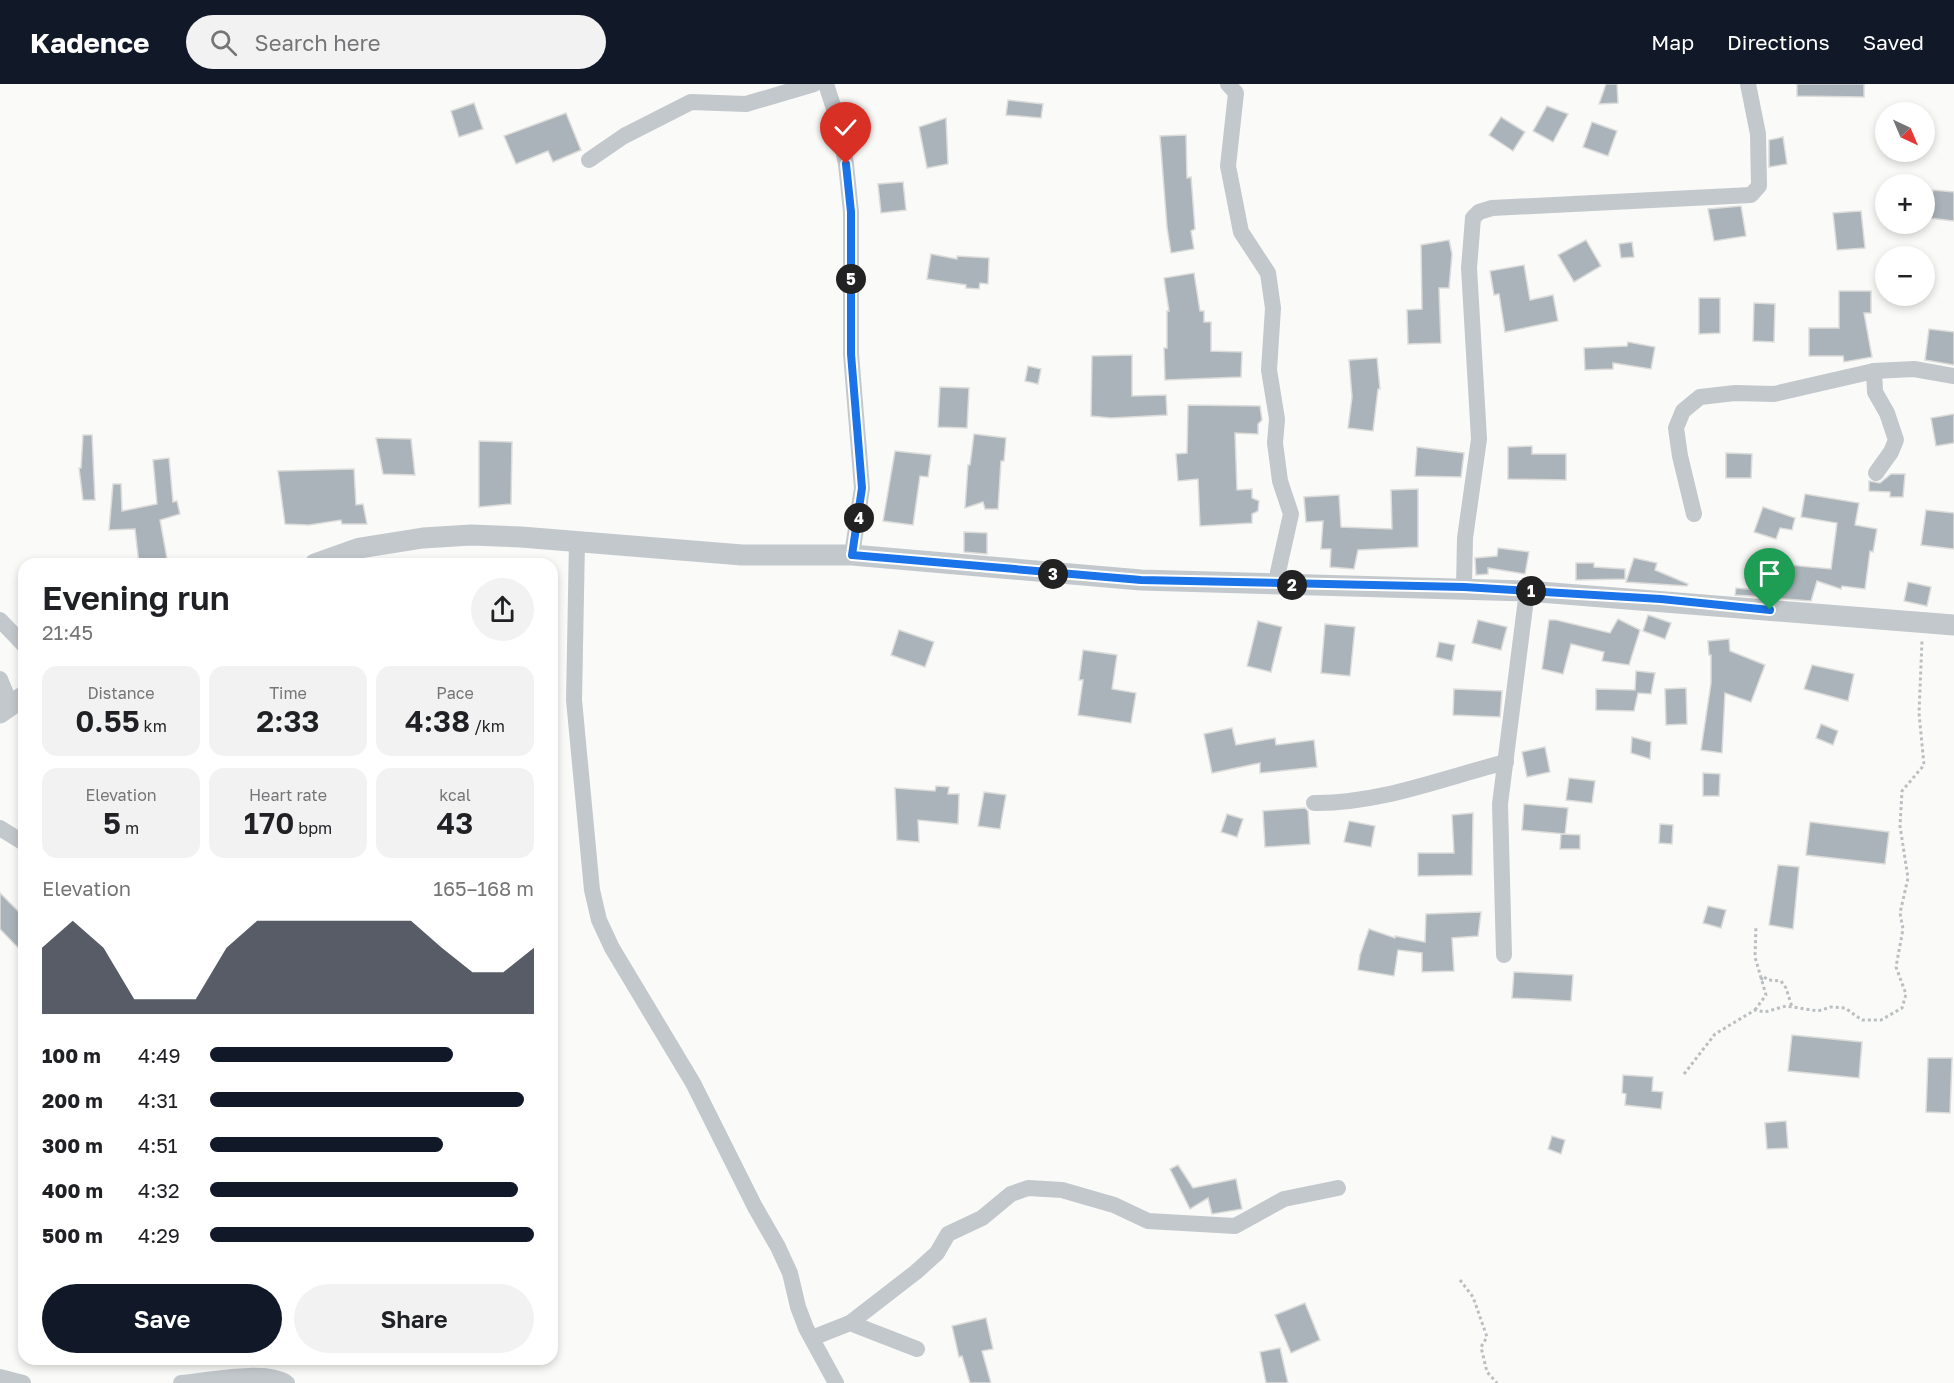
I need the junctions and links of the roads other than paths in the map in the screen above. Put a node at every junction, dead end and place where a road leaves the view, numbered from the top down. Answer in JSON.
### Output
{"nodes":[{"id":1,"x":814,"y":84,"type":"edge"},
{"id":2,"x":826,"y":84,"type":"edge"},
{"id":3,"x":1228,"y":84,"type":"edge"},
{"id":4,"x":1748,"y":84,"type":"edge"},
{"id":5,"x":589,"y":160,"type":"dead end"},
{"id":6,"x":1874,"y":371,"type":"junction"},
{"id":7,"x":1954,"y":376,"type":"edge"},
{"id":8,"x":1876,"y":473,"type":"dead end"},
{"id":9,"x":1694,"y":514,"type":"dead end"},
{"id":10,"x":577,"y":541,"type":"junction"},
{"id":11,"x":852,"y":555,"type":"junction"},
{"id":12,"x":332,"y":558,"type":"edge"},
{"id":13,"x":1281,"y":584,"type":"junction"},
{"id":14,"x":1464,"y":587,"type":"junction"},
{"id":15,"x":1527,"y":591,"type":"junction"},
{"id":16,"x":0,"y":624,"type":"edge"},
{"id":17,"x":1954,"y":625,"type":"edge"},
{"id":18,"x":18,"y":640,"type":"edge"},
{"id":19,"x":0,"y":679,"type":"edge"},
{"id":20,"x":12,"y":705,"type":"edge"},
{"id":21,"x":1506,"y":762,"type":"junction"},
{"id":22,"x":1314,"y":803,"type":"dead end"},
{"id":23,"x":0,"y":828,"type":"edge"},
{"id":24,"x":18,"y":839,"type":"edge"},
{"id":25,"x":1504,"y":955,"type":"dead end"},
{"id":26,"x":1338,"y":1188,"type":"dead end"},
{"id":27,"x":850,"y":1323,"type":"junction"},
{"id":28,"x":812,"y":1338,"type":"junction"},
{"id":29,"x":916,"y":1349,"type":"dead end"},
{"id":30,"x":0,"y":1377,"type":"edge"},
{"id":31,"x":23,"y":1383,"type":"edge"},
{"id":32,"x":182,"y":1383,"type":"edge"},
{"id":33,"x":287,"y":1383,"type":"edge"},
{"id":34,"x":836,"y":1383,"type":"edge"}],
"edges":[{"from":1,"to":5,"type":"street"},
{"from":2,"to":11,"type":"street"},
{"from":3,"to":13,"type":"street"},
{"from":4,"to":14,"type":"street"},
{"from":6,"to":7,"type":"street"},
{"from":6,"to":8,"type":"street"},
{"from":6,"to":9,"type":"street"},
{"from":10,"to":11,"type":"street"},
{"from":10,"to":12,"type":"street"},
{"from":10,"to":28,"type":"street"},
{"from":11,"to":13,"type":"street"},
{"from":13,"to":14,"type":"street"},
{"from":14,"to":15,"type":"street"},
{"from":15,"to":17,"type":"street"},
{"from":15,"to":21,"type":"street"},
{"from":16,"to":18,"type":"street"},
{"from":19,"to":20,"type":"street"},
{"from":21,"to":22,"type":"street"},
{"from":21,"to":25,"type":"street"},
{"from":23,"to":24,"type":"street"},
{"from":26,"to":27,"type":"street"},
{"from":27,"to":28,"type":"street"},
{"from":27,"to":29,"type":"street"},
{"from":28,"to":34,"type":"street"},
{"from":30,"to":31,"type":"street"},
{"from":32,"to":33,"type":"street"}]}
